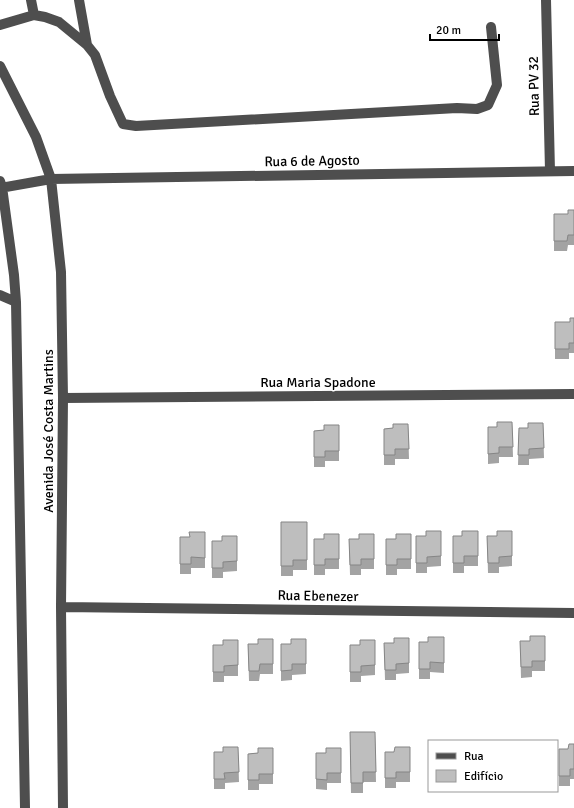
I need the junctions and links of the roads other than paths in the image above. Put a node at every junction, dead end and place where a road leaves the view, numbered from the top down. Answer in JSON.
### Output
{"nodes":[{"id":1,"x":31,"y":0,"type":"edge"},
{"id":2,"x":79,"y":0,"type":"edge"},
{"id":3,"x":546,"y":0,"type":"edge"},
{"id":4,"x":34,"y":15,"type":"junction"},
{"id":5,"x":0,"y":25,"type":"edge"},
{"id":6,"x":491,"y":27,"type":"dead end"},
{"id":7,"x":87,"y":45,"type":"junction"},
{"id":8,"x":0,"y":66,"type":"edge"},
{"id":9,"x":550,"y":171,"type":"junction"},
{"id":10,"x":574,"y":171,"type":"edge"},
{"id":11,"x":51,"y":178,"type":"junction"},
{"id":12,"x":1,"y":185,"type":"edge"},
{"id":13,"x":0,"y":295,"type":"edge"},
{"id":14,"x":16,"y":302,"type":"junction"},
{"id":15,"x":574,"y":394,"type":"edge"},
{"id":16,"x":63,"y":398,"type":"junction"},
{"id":17,"x":61,"y":607,"type":"junction"},
{"id":18,"x":574,"y":613,"type":"edge"},
{"id":19,"x":26,"y":808,"type":"edge"},
{"id":20,"x":63,"y":808,"type":"edge"}],
"edges":[{"from":1,"to":4,"type":"street"},
{"from":2,"to":7,"type":"street"},
{"from":3,"to":9,"type":"street","name":"Rua PV 32"},
{"from":4,"to":5,"type":"street"},
{"from":4,"to":7,"type":"street"},
{"from":6,"to":7,"type":"street"},
{"from":8,"to":11,"type":"street","name":"Avenida José Costa Martins"},
{"from":9,"to":10,"type":"street","name":"Rua 6 de Agosto"},
{"from":9,"to":11,"type":"street","name":"Rua 6 de Agosto"},
{"from":11,"to":12,"type":"street","name":"Rua 6 de Agosto"},
{"from":11,"to":16,"type":"street","name":"Avenida José Costa Martins"},
{"from":12,"to":14,"type":"street","name":"Avenida José Costa Martins"},
{"from":13,"to":14,"type":"street"},
{"from":14,"to":19,"type":"street","name":"Avenida José Costa Martins"},
{"from":15,"to":16,"type":"street","name":"Rua Maria Spadone"},
{"from":16,"to":17,"type":"street","name":"Avenida José Costa Martins"},
{"from":17,"to":18,"type":"street","name":"Rua Ebenezer"},
{"from":17,"to":20,"type":"street","name":"Avenida José Costa Martins"}]}
